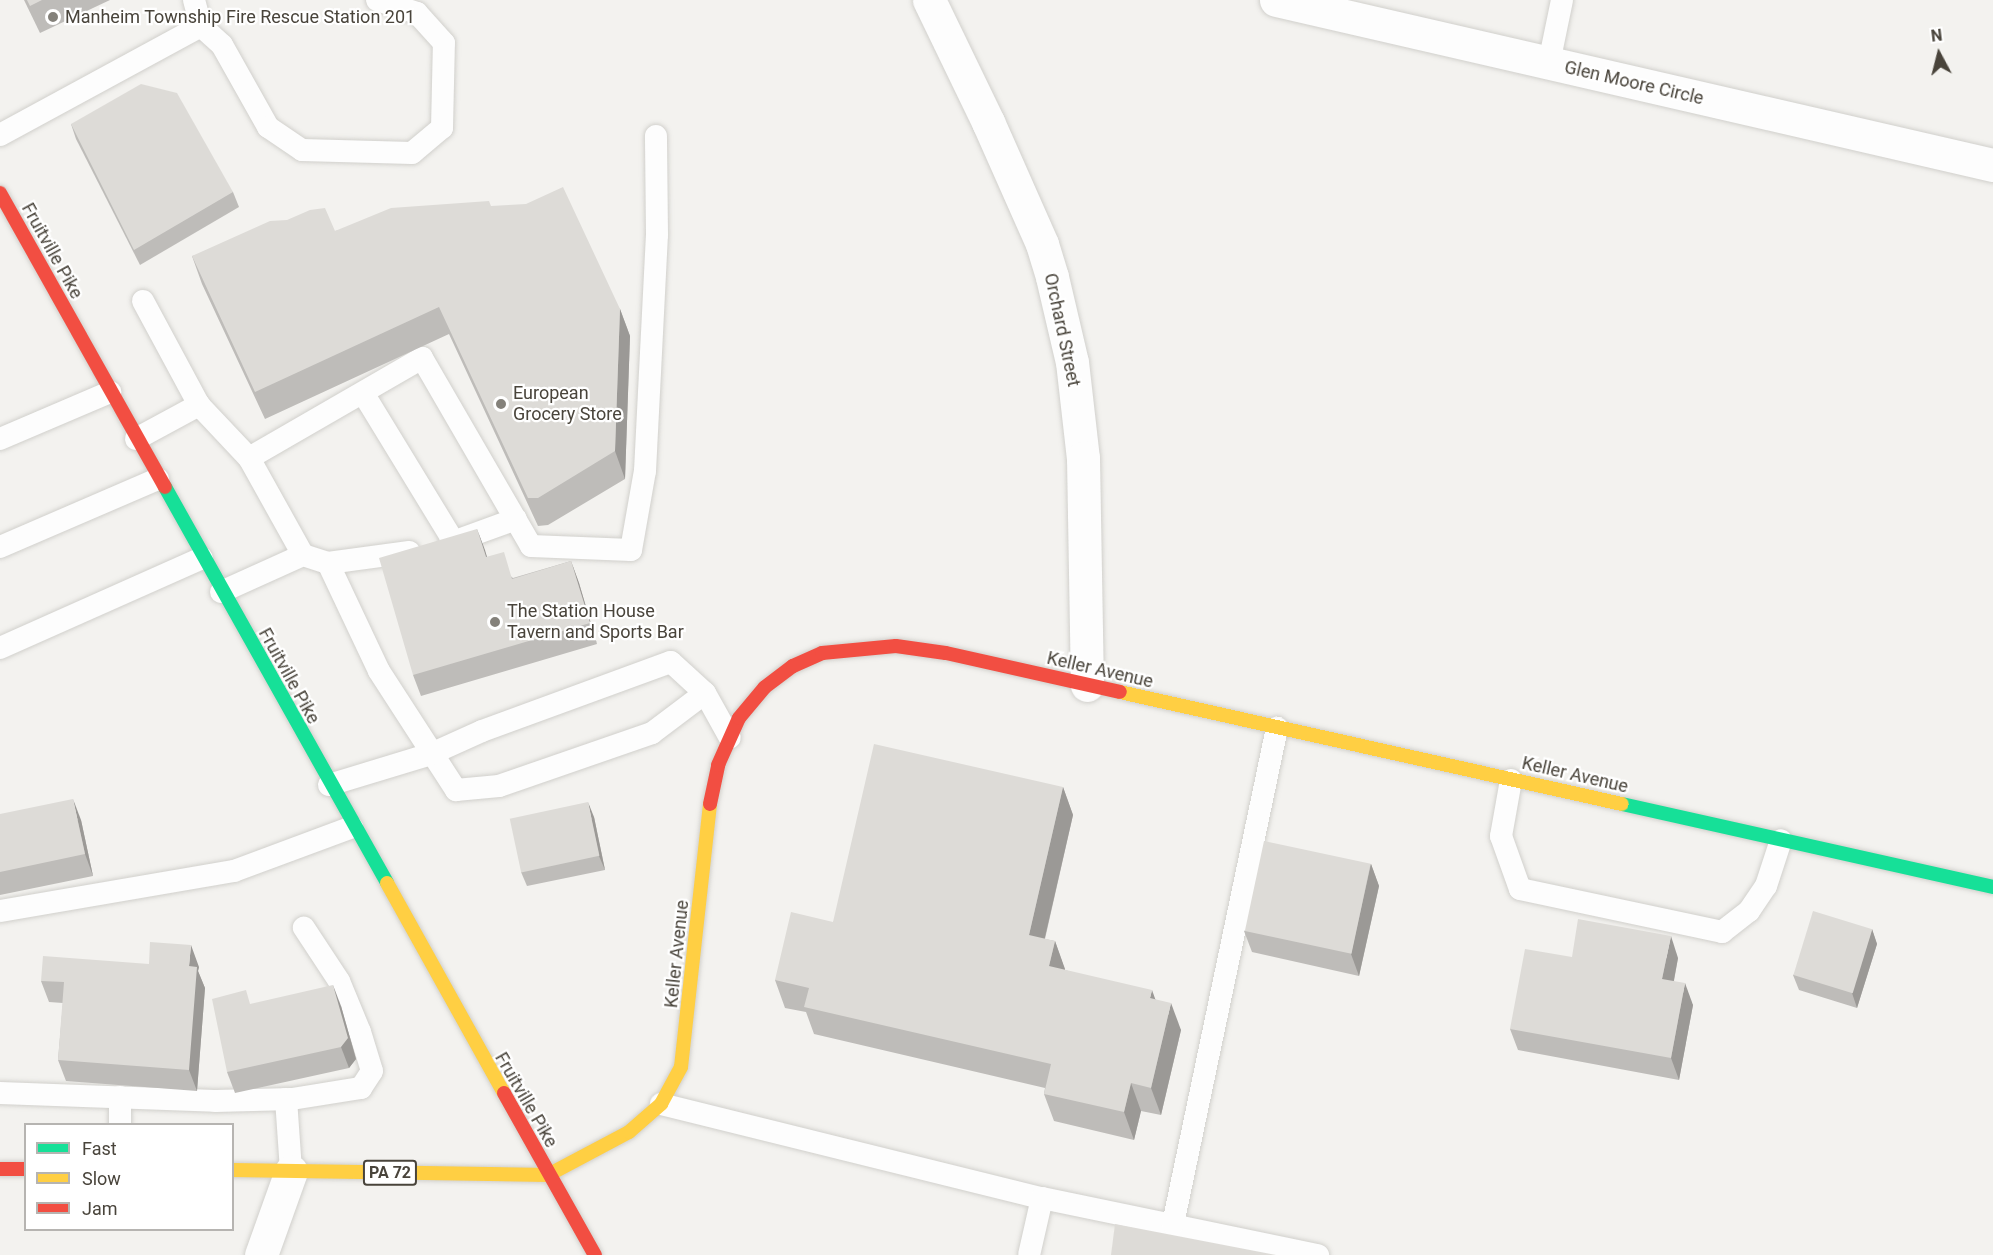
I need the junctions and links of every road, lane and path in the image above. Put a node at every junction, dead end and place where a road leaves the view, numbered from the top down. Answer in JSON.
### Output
{"nodes":[{"id":1,"x":194,"y":0,"type":"edge"},
{"id":2,"x":377,"y":0,"type":"edge"},
{"id":3,"x":929,"y":0,"type":"edge"},
{"id":4,"x":1276,"y":0,"type":"edge"},
{"id":5,"x":1562,"y":0,"type":"edge"},
{"id":6,"x":201,"y":26,"type":"junction"},
{"id":7,"x":1549,"y":63,"type":"junction"},
{"id":8,"x":0,"y":135,"type":"edge"},
{"id":9,"x":656,"y":136,"type":"dead end"},
{"id":10,"x":1993,"y":165,"type":"edge"},
{"id":11,"x":0,"y":193,"type":"edge"},
{"id":12,"x":142,"y":301,"type":"dead end"},
{"id":13,"x":110,"y":392,"type":"junction"},
{"id":14,"x":363,"y":393,"type":"junction"},
{"id":15,"x":199,"y":405,"type":"junction"},
{"id":16,"x":0,"y":439,"type":"edge"},
{"id":17,"x":136,"y":439,"type":"junction"},
{"id":18,"x":249,"y":458,"type":"junction"},
{"id":19,"x":158,"y":479,"type":"junction"},
{"id":20,"x":516,"y":519,"type":"junction"},
{"id":21,"x":454,"y":542,"type":"junction"},
{"id":22,"x":0,"y":547,"type":"edge"},
{"id":23,"x":303,"y":555,"type":"junction"},
{"id":24,"x":202,"y":558,"type":"junction"},
{"id":25,"x":328,"y":563,"type":"junction"},
{"id":26,"x":221,"y":592,"type":"junction"},
{"id":27,"x":0,"y":648,"type":"edge"},
{"id":28,"x":1087,"y":685,"type":"junction"},
{"id":29,"x":705,"y":693,"type":"junction"},
{"id":30,"x":1277,"y":728,"type":"junction"},
{"id":31,"x":730,"y":738,"type":"junction"},
{"id":32,"x":431,"y":754,"type":"junction"},
{"id":33,"x":1511,"y":780,"type":"junction"},
{"id":34,"x":329,"y":785,"type":"junction"},
{"id":35,"x":352,"y":827,"type":"junction"},
{"id":36,"x":1781,"y":840,"type":"junction"},
{"id":37,"x":1993,"y":887,"type":"edge"},
{"id":38,"x":0,"y":911,"type":"edge"},
{"id":39,"x":304,"y":928,"type":"dead end"},
{"id":40,"x":0,"y":1093,"type":"edge"},
{"id":41,"x":120,"y":1097,"type":"junction"},
{"id":42,"x":286,"y":1099,"type":"junction"},
{"id":43,"x":661,"y":1104,"type":"junction"},
{"id":44,"x":120,"y":1123,"type":"edge"},
{"id":45,"x":0,"y":1169,"type":"edge"},
{"id":46,"x":24,"y":1169,"type":"edge"},
{"id":47,"x":234,"y":1170,"type":"edge"},
{"id":48,"x":291,"y":1171,"type":"junction"},
{"id":49,"x":548,"y":1175,"type":"junction"},
{"id":50,"x":1042,"y":1198,"type":"junction"},
{"id":51,"x":1173,"y":1224,"type":"junction"},
{"id":52,"x":261,"y":1255,"type":"edge"},
{"id":53,"x":595,"y":1255,"type":"edge"},
{"id":54,"x":1029,"y":1255,"type":"edge"},
{"id":55,"x":1318,"y":1255,"type":"edge"}],
"edges":[{"from":1,"to":6,"type":"lane"},
{"from":2,"to":6,"type":"lane"},
{"from":3,"to":28,"type":"street","name":"Orchard Street"},
{"from":4,"to":7,"type":"street","name":"Glen Moore Circle"},
{"from":5,"to":7,"type":"lane"},
{"from":6,"to":8,"type":"lane"},
{"from":7,"to":10,"type":"street","name":"Glen Moore Circle"},
{"from":9,"to":20,"type":"lane"},
{"from":11,"to":13,"type":"main road","name":"Fruitville Pike"},
{"from":12,"to":15,"type":"lane"},
{"from":13,"to":16,"type":"lane"},
{"from":13,"to":17,"type":"main road","name":"Fruitville Pike"},
{"from":14,"to":18,"type":"lane"},
{"from":14,"to":20,"type":"lane"},
{"from":14,"to":21,"type":"lane"},
{"from":15,"to":17,"type":"lane"},
{"from":15,"to":18,"type":"lane"},
{"from":17,"to":19,"type":"main road","name":"Fruitville Pike"},
{"from":18,"to":23,"type":"lane"},
{"from":19,"to":22,"type":"lane"},
{"from":19,"to":24,"type":"main road","name":"Fruitville Pike"},
{"from":20,"to":21,"type":"lane"},
{"from":21,"to":25,"type":"lane"},
{"from":23,"to":25,"type":"lane"},
{"from":23,"to":26,"type":"lane"},
{"from":24,"to":26,"type":"main road","name":"Fruitville Pike"},
{"from":24,"to":27,"type":"lane"},
{"from":25,"to":32,"type":"lane"},
{"from":26,"to":34,"type":"main road","name":"Fruitville Pike"},
{"from":28,"to":30,"type":"main road","name":"Keller Avenue"},
{"from":28,"to":31,"type":"main road","name":"Keller Avenue"},
{"from":29,"to":31,"type":"lane"},
{"from":29,"to":32,"type":"lane"},
{"from":29,"to":32,"type":"lane"},
{"from":30,"to":33,"type":"main road","name":"Keller Avenue"},
{"from":30,"to":51,"type":"lane"},
{"from":31,"to":43,"type":"main road","name":"Keller Avenue"},
{"from":32,"to":34,"type":"lane"},
{"from":33,"to":36,"type":"main road","name":"Keller Avenue"},
{"from":33,"to":36,"type":"lane"},
{"from":34,"to":35,"type":"main road","name":"Fruitville Pike"},
{"from":35,"to":38,"type":"lane"},
{"from":35,"to":49,"type":"main road","name":"Fruitville Pike"},
{"from":36,"to":37,"type":"main road","name":"Keller Avenue"},
{"from":39,"to":42,"type":"lane"},
{"from":40,"to":41,"type":"lane"},
{"from":41,"to":42,"type":"lane"},
{"from":41,"to":44,"type":"lane"},
{"from":42,"to":48,"type":"lane"},
{"from":43,"to":49,"type":"main road","name":"Keller Avenue"},
{"from":43,"to":50,"type":"lane"},
{"from":45,"to":46,"type":"main road"},
{"from":47,"to":48,"type":"main road","number":"PA 72"},
{"from":48,"to":49,"type":"main road","number":"PA 72"},
{"from":48,"to":52,"type":"street"},
{"from":49,"to":53,"type":"main road","name":"Fruitville Pike"},
{"from":50,"to":51,"type":"lane"},
{"from":50,"to":54,"type":"lane"},
{"from":51,"to":55,"type":"lane"}]}
